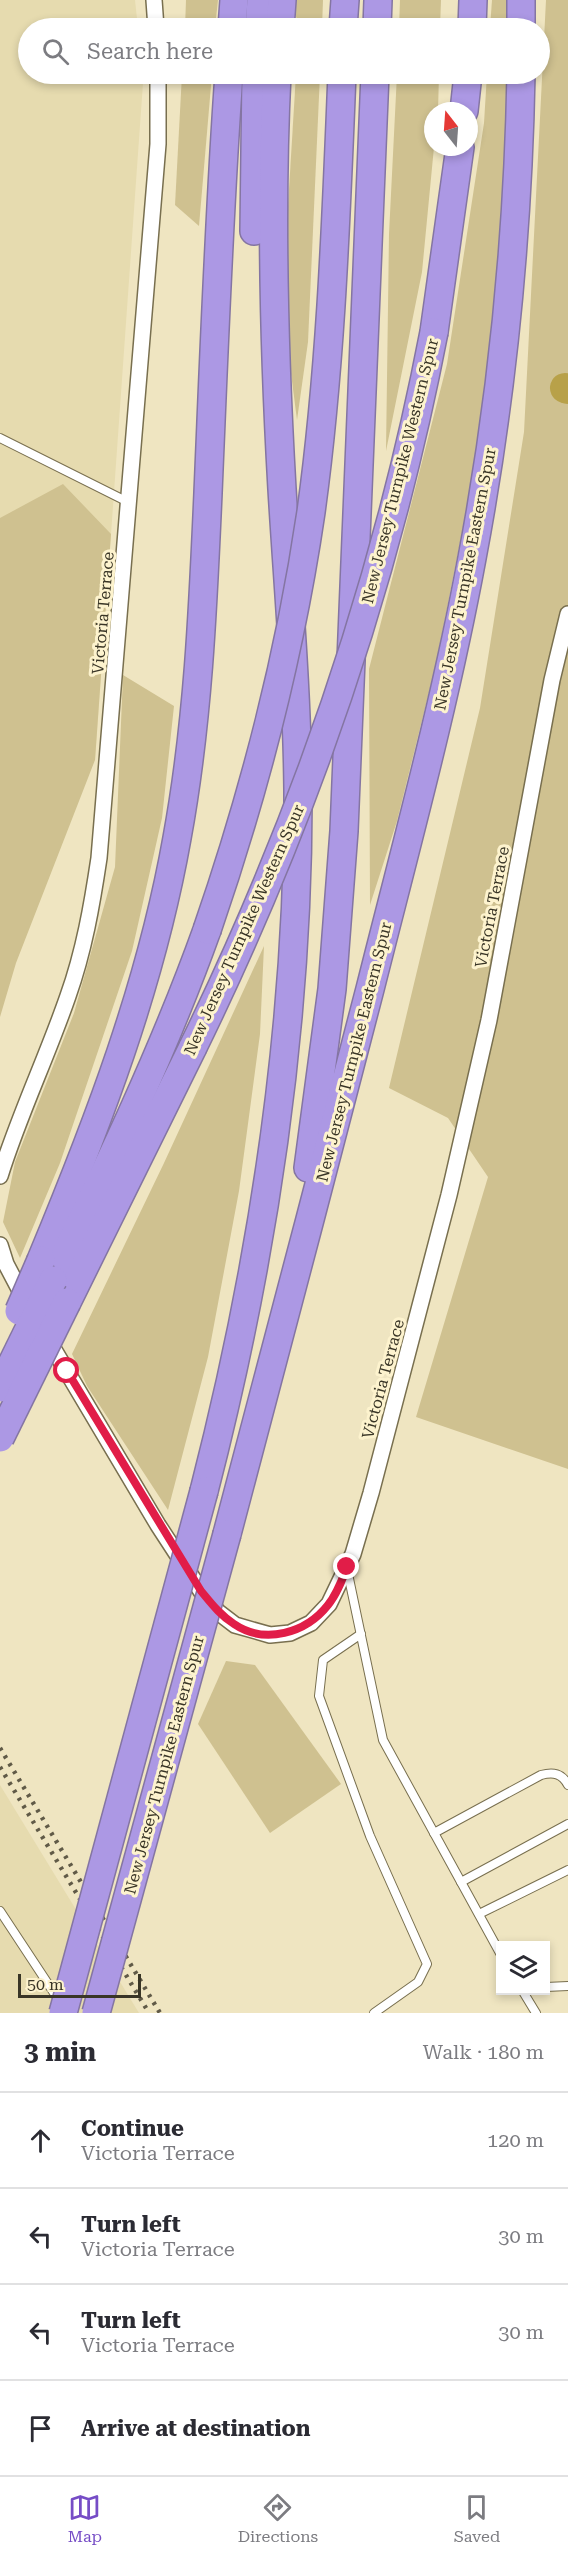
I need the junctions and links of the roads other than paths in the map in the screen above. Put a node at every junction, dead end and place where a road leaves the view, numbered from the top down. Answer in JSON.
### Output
{"nodes":[{"id":1,"x":154,"y":0,"type":"edge"},
{"id":2,"x":234,"y":0,"type":"edge"},
{"id":3,"x":261,"y":0,"type":"edge"},
{"id":4,"x":282,"y":0,"type":"edge"},
{"id":5,"x":378,"y":0,"type":"edge"},
{"id":6,"x":455,"y":0,"type":"edge"},
{"id":7,"x":473,"y":0,"type":"edge"},
{"id":8,"x":521,"y":0,"type":"edge"},
{"id":9,"x":155,"y":18,"type":"edge"},
{"id":10,"x":233,"y":18,"type":"edge"},
{"id":11,"x":260,"y":18,"type":"edge"},
{"id":12,"x":280,"y":18,"type":"edge"},
{"id":13,"x":377,"y":18,"type":"edge"},
{"id":14,"x":454,"y":18,"type":"edge"},
{"id":15,"x":472,"y":18,"type":"edge"},
{"id":16,"x":521,"y":18,"type":"edge"},
{"id":17,"x":158,"y":84,"type":"edge"},
{"id":18,"x":228,"y":84,"type":"edge"},
{"id":19,"x":256,"y":84,"type":"edge"},
{"id":20,"x":277,"y":84,"type":"edge"},
{"id":21,"x":341,"y":84,"type":"edge"},
{"id":22,"x":375,"y":84,"type":"edge"},
{"id":23,"x":451,"y":84,"type":"edge"},
{"id":24,"x":467,"y":84,"type":"edge"},
{"id":25,"x":521,"y":84,"type":"edge"},
{"id":26,"x":450,"y":102,"type":"edge"},
{"id":27,"x":465,"y":102,"type":"edge"},
{"id":28,"x":453,"y":156,"type":"edge"},
{"id":29,"x":459,"y":156,"type":"edge"},
{"id":30,"x":456,"y":184,"type":"junction"},
{"id":31,"x":276,"y":370,"type":"junction"},
{"id":32,"x":0,"y":438,"type":"edge"},
{"id":33,"x":130,"y":502,"type":"junction"},
{"id":34,"x":568,"y":614,"type":"edge"},
{"id":35,"x":0,"y":1176,"type":"edge"},
{"id":36,"x":0,"y":1245,"type":"edge"},
{"id":37,"x":296,"y":1277,"type":"junction"},
{"id":38,"x":54,"y":1280,"type":"junction"},
{"id":39,"x":0,"y":1353,"type":"edge"},
{"id":40,"x":0,"y":1388,"type":"edge"},
{"id":41,"x":0,"y":1438,"type":"edge"},
{"id":42,"x":347,"y":1567,"type":"junction"},
{"id":43,"x":361,"y":1634,"type":"junction"},
{"id":44,"x":568,"y":1785,"type":"edge"},
{"id":45,"x":568,"y":1824,"type":"edge"},
{"id":46,"x":434,"y":1833,"type":"junction"},
{"id":47,"x":568,"y":1870,"type":"edge"},
{"id":48,"x":461,"y":1882,"type":"junction"},
{"id":49,"x":0,"y":1911,"type":"edge"},
{"id":50,"x":479,"y":1914,"type":"junction"},
{"id":51,"x":496,"y":1944,"type":"edge"},
{"id":52,"x":568,"y":1986,"type":"edge"},
{"id":53,"x":550,"y":1987,"type":"edge"},
{"id":54,"x":525,"y":1995,"type":"edge"},
{"id":55,"x":63,"y":2013,"type":"edge"},
{"id":56,"x":68,"y":2013,"type":"edge"},
{"id":57,"x":96,"y":2013,"type":"edge"},
{"id":58,"x":374,"y":2013,"type":"edge"},
{"id":59,"x":536,"y":2013,"type":"edge"}],
"edges":[{"from":1,"to":9,"type":"street"},
{"from":2,"to":10,"type":"highway"},
{"from":3,"to":11,"type":"highway"},
{"from":4,"to":12,"type":"highway"},
{"from":5,"to":13,"type":"highway"},
{"from":6,"to":14,"type":"highway"},
{"from":7,"to":15,"type":"highway"},
{"from":8,"to":16,"type":"highway"},
{"from":17,"to":33,"type":"street","name":"Victoria Terrace"},
{"from":18,"to":38,"type":"highway"},
{"from":19,"to":31,"type":"highway"},
{"from":20,"to":31,"type":"highway","name":"New Jersey Turnpike Eastern Spur"},
{"from":21,"to":38,"type":"highway","name":"New Jersey Turnpike Western Spur","bridge":true},
{"from":22,"to":37,"type":"highway"},
{"from":23,"to":26,"type":"highway"},
{"from":24,"to":27,"type":"highway"},
{"from":25,"to":37,"type":"highway","name":"New Jersey Turnpike Eastern Spur"},
{"from":28,"to":30,"type":"highway"},
{"from":29,"to":30,"type":"highway","name":"New Jersey Turnpike Western Spur"},
{"from":30,"to":38,"type":"highway","name":"New Jersey Turnpike Western Spur","bridge":true},
{"from":31,"to":55,"type":"highway","name":"New Jersey Turnpike Eastern Spur","bridge":true},
{"from":32,"to":33,"type":"lane"},
{"from":33,"to":35,"type":"street","name":"Victoria Terrace"},
{"from":34,"to":42,"type":"street","name":"Victoria Terrace"},
{"from":36,"to":42,"type":"street","name":"Victoria Terrace"},
{"from":37,"to":57,"type":"highway","name":"New Jersey Turnpike Eastern Spur","bridge":true},
{"from":38,"to":39,"type":"highway","bridge":true},
{"from":38,"to":40,"type":"highway","name":"New Jersey Turnpike Western Spur","bridge":true},
{"from":38,"to":41,"type":"highway","name":"New Jersey Turnpike Western Spur","bridge":true},
{"from":42,"to":43,"type":"lane"},
{"from":43,"to":46,"type":"lane"},
{"from":43,"to":58,"type":"lane"},
{"from":44,"to":46,"type":"lane"},
{"from":45,"to":48,"type":"lane"},
{"from":46,"to":48,"type":"lane"},
{"from":47,"to":50,"type":"lane"},
{"from":48,"to":50,"type":"lane"},
{"from":49,"to":56,"type":"lane"},
{"from":50,"to":51,"type":"lane"},
{"from":52,"to":53,"type":"lane"},
{"from":54,"to":59,"type":"lane"}]}
